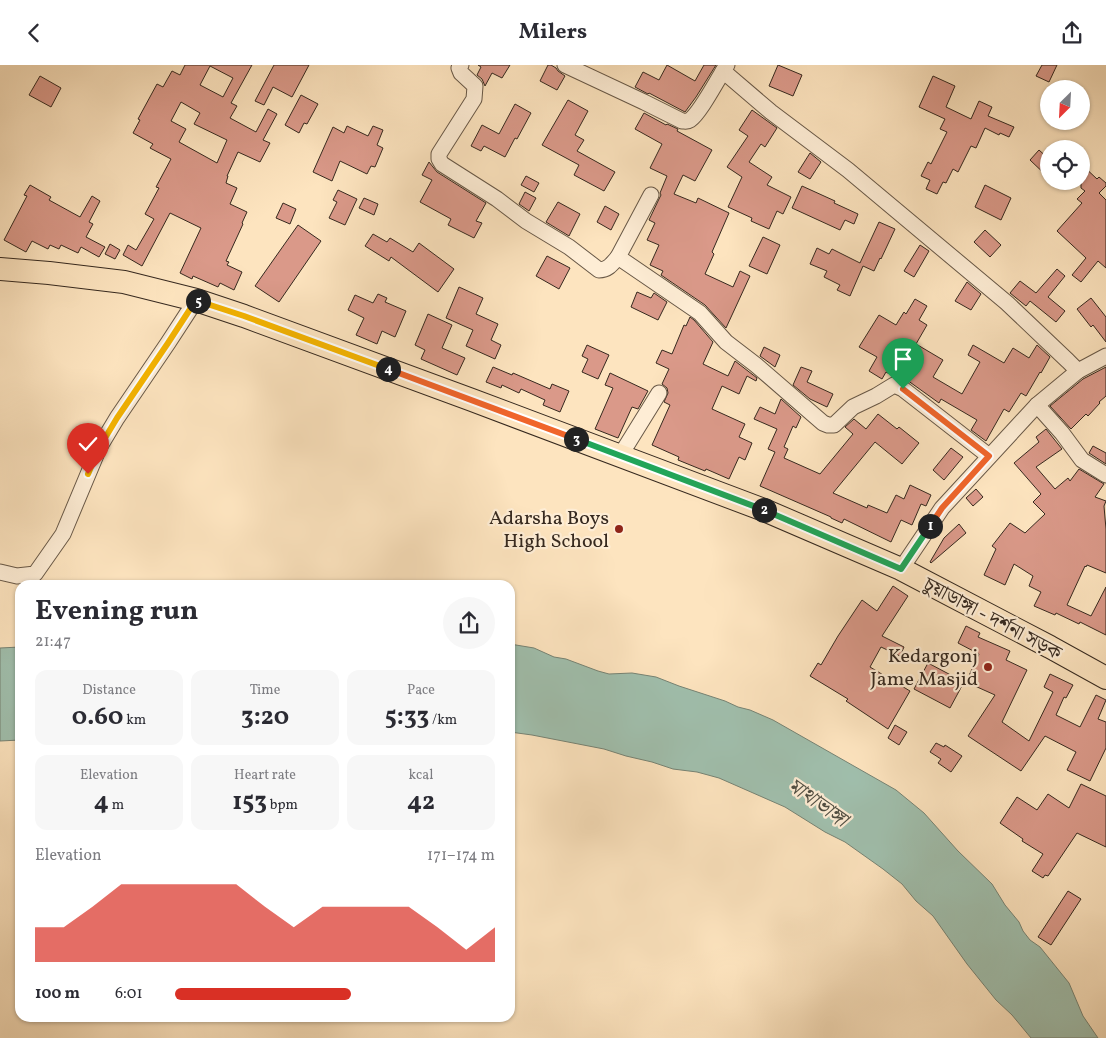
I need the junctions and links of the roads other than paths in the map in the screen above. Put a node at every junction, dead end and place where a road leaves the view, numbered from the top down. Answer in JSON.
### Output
{"nodes":[{"id":1,"x":461,"y":65,"type":"edge"},
{"id":2,"x":565,"y":65,"type":"edge"},
{"id":3,"x":725,"y":68,"type":"edge"},
{"id":4,"x":651,"y":195,"type":"dead end"},
{"id":5,"x":618,"y":257,"type":"junction"},
{"id":6,"x":0,"y":269,"type":"edge"},
{"id":7,"x":196,"y":300,"type":"junction"},
{"id":8,"x":1106,"y":356,"type":"edge"},
{"id":9,"x":1078,"y":371,"type":"junction"},
{"id":10,"x":659,"y":393,"type":"dead end"},
{"id":11,"x":1037,"y":405,"type":"junction"},
{"id":12,"x":620,"y":456,"type":"junction"},
{"id":13,"x":989,"y":456,"type":"junction"},
{"id":14,"x":1106,"y":475,"type":"edge"},
{"id":15,"x":901,"y":569,"type":"junction"},
{"id":16,"x":0,"y":572,"type":"edge"},
{"id":17,"x":1106,"y":678,"type":"edge"}],
"edges":[{"from":1,"to":5,"type":"street"},
{"from":2,"to":3,"type":"street"},
{"from":3,"to":9,"type":"street"},
{"from":4,"to":5,"type":"street"},
{"from":5,"to":13,"type":"street"},
{"from":6,"to":7,"type":"main road","name":"চুয়াডাঙ্গা - দর্শনা সড়ক"},
{"from":7,"to":12,"type":"main road","name":"চুয়াডাঙ্গা - দর্শনা সড়ক"},
{"from":7,"to":16,"type":"street"},
{"from":8,"to":9,"type":"street"},
{"from":9,"to":11,"type":"street"},
{"from":10,"to":12,"type":"street"},
{"from":11,"to":13,"type":"street"},
{"from":11,"to":14,"type":"street"},
{"from":12,"to":15,"type":"main road","name":"চুয়াডাঙ্গা - দর্শনা সড়ক"},
{"from":13,"to":15,"type":"street"},
{"from":15,"to":17,"type":"main road","name":"চুয়াডাঙ্গা - দর্শনা সড়ক"}]}
